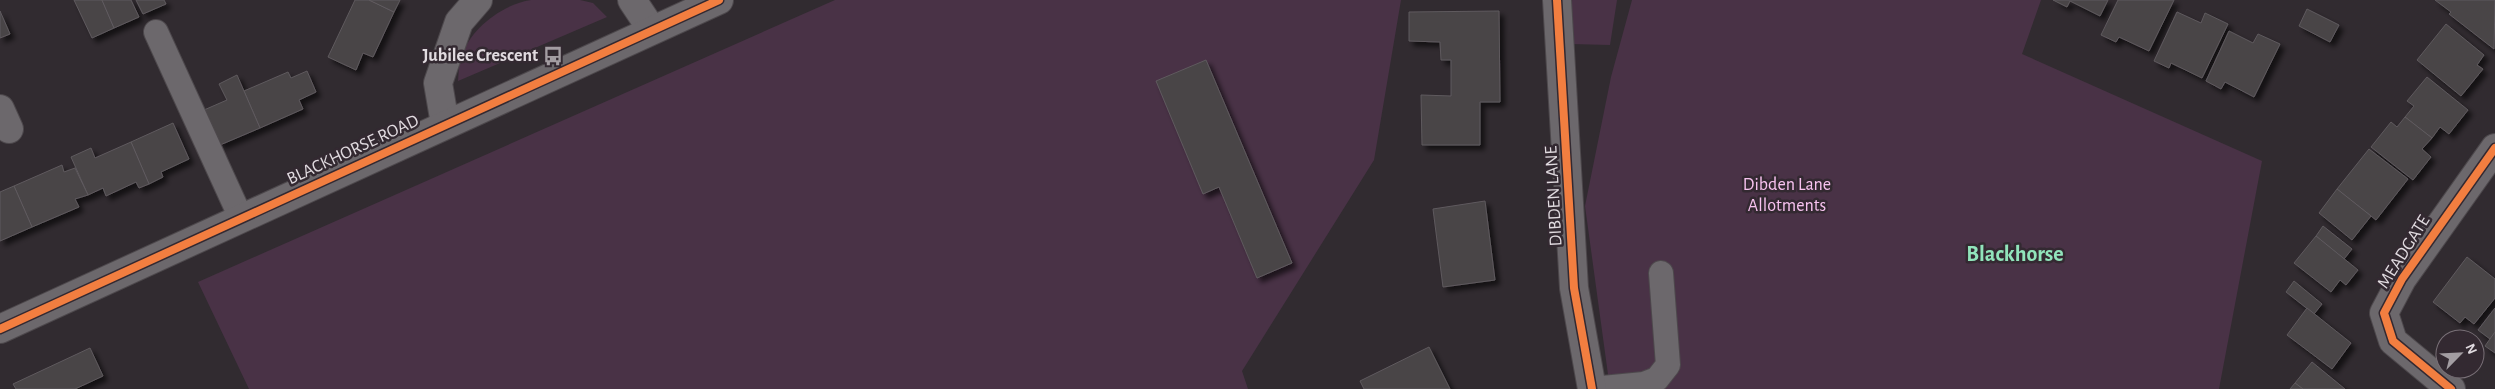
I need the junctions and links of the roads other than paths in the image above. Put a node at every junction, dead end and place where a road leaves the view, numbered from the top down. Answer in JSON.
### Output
{"nodes":[{"id":1,"x":478,"y":0,"type":"edge"},
{"id":2,"x":632,"y":0,"type":"edge"},
{"id":3,"x":719,"y":0,"type":"edge"},
{"id":4,"x":1557,"y":0,"type":"edge"},
{"id":5,"x":652,"y":30,"type":"junction"},
{"id":6,"x":156,"y":32,"type":"dead end"},
{"id":7,"x":445,"y":124,"type":"junction"},
{"id":8,"x":2495,"y":148,"type":"edge"},
{"id":9,"x":241,"y":218,"type":"junction"},
{"id":10,"x":1661,"y":273,"type":"dead end"},
{"id":11,"x":0,"y":329,"type":"edge"},
{"id":12,"x":1592,"y":389,"type":"edge"},
{"id":13,"x":2451,"y":389,"type":"edge"}],
"edges":[{"from":1,"to":7,"type":"street"},
{"from":2,"to":5,"type":"street"},
{"from":3,"to":5,"type":"street","name":"BLACKHORSE ROAD"},
{"from":4,"to":12,"type":"street","name":"DIBDEN LANE"},
{"from":5,"to":7,"type":"street","name":"BLACKHORSE ROAD"},
{"from":6,"to":9,"type":"lane"},
{"from":7,"to":9,"type":"street","name":"BLACKHORSE ROAD"},
{"from":8,"to":13,"type":"street","name":"MEADGATE"},
{"from":9,"to":11,"type":"street","name":"BLACKHORSE ROAD"},
{"from":10,"to":12,"type":"lane"}]}
